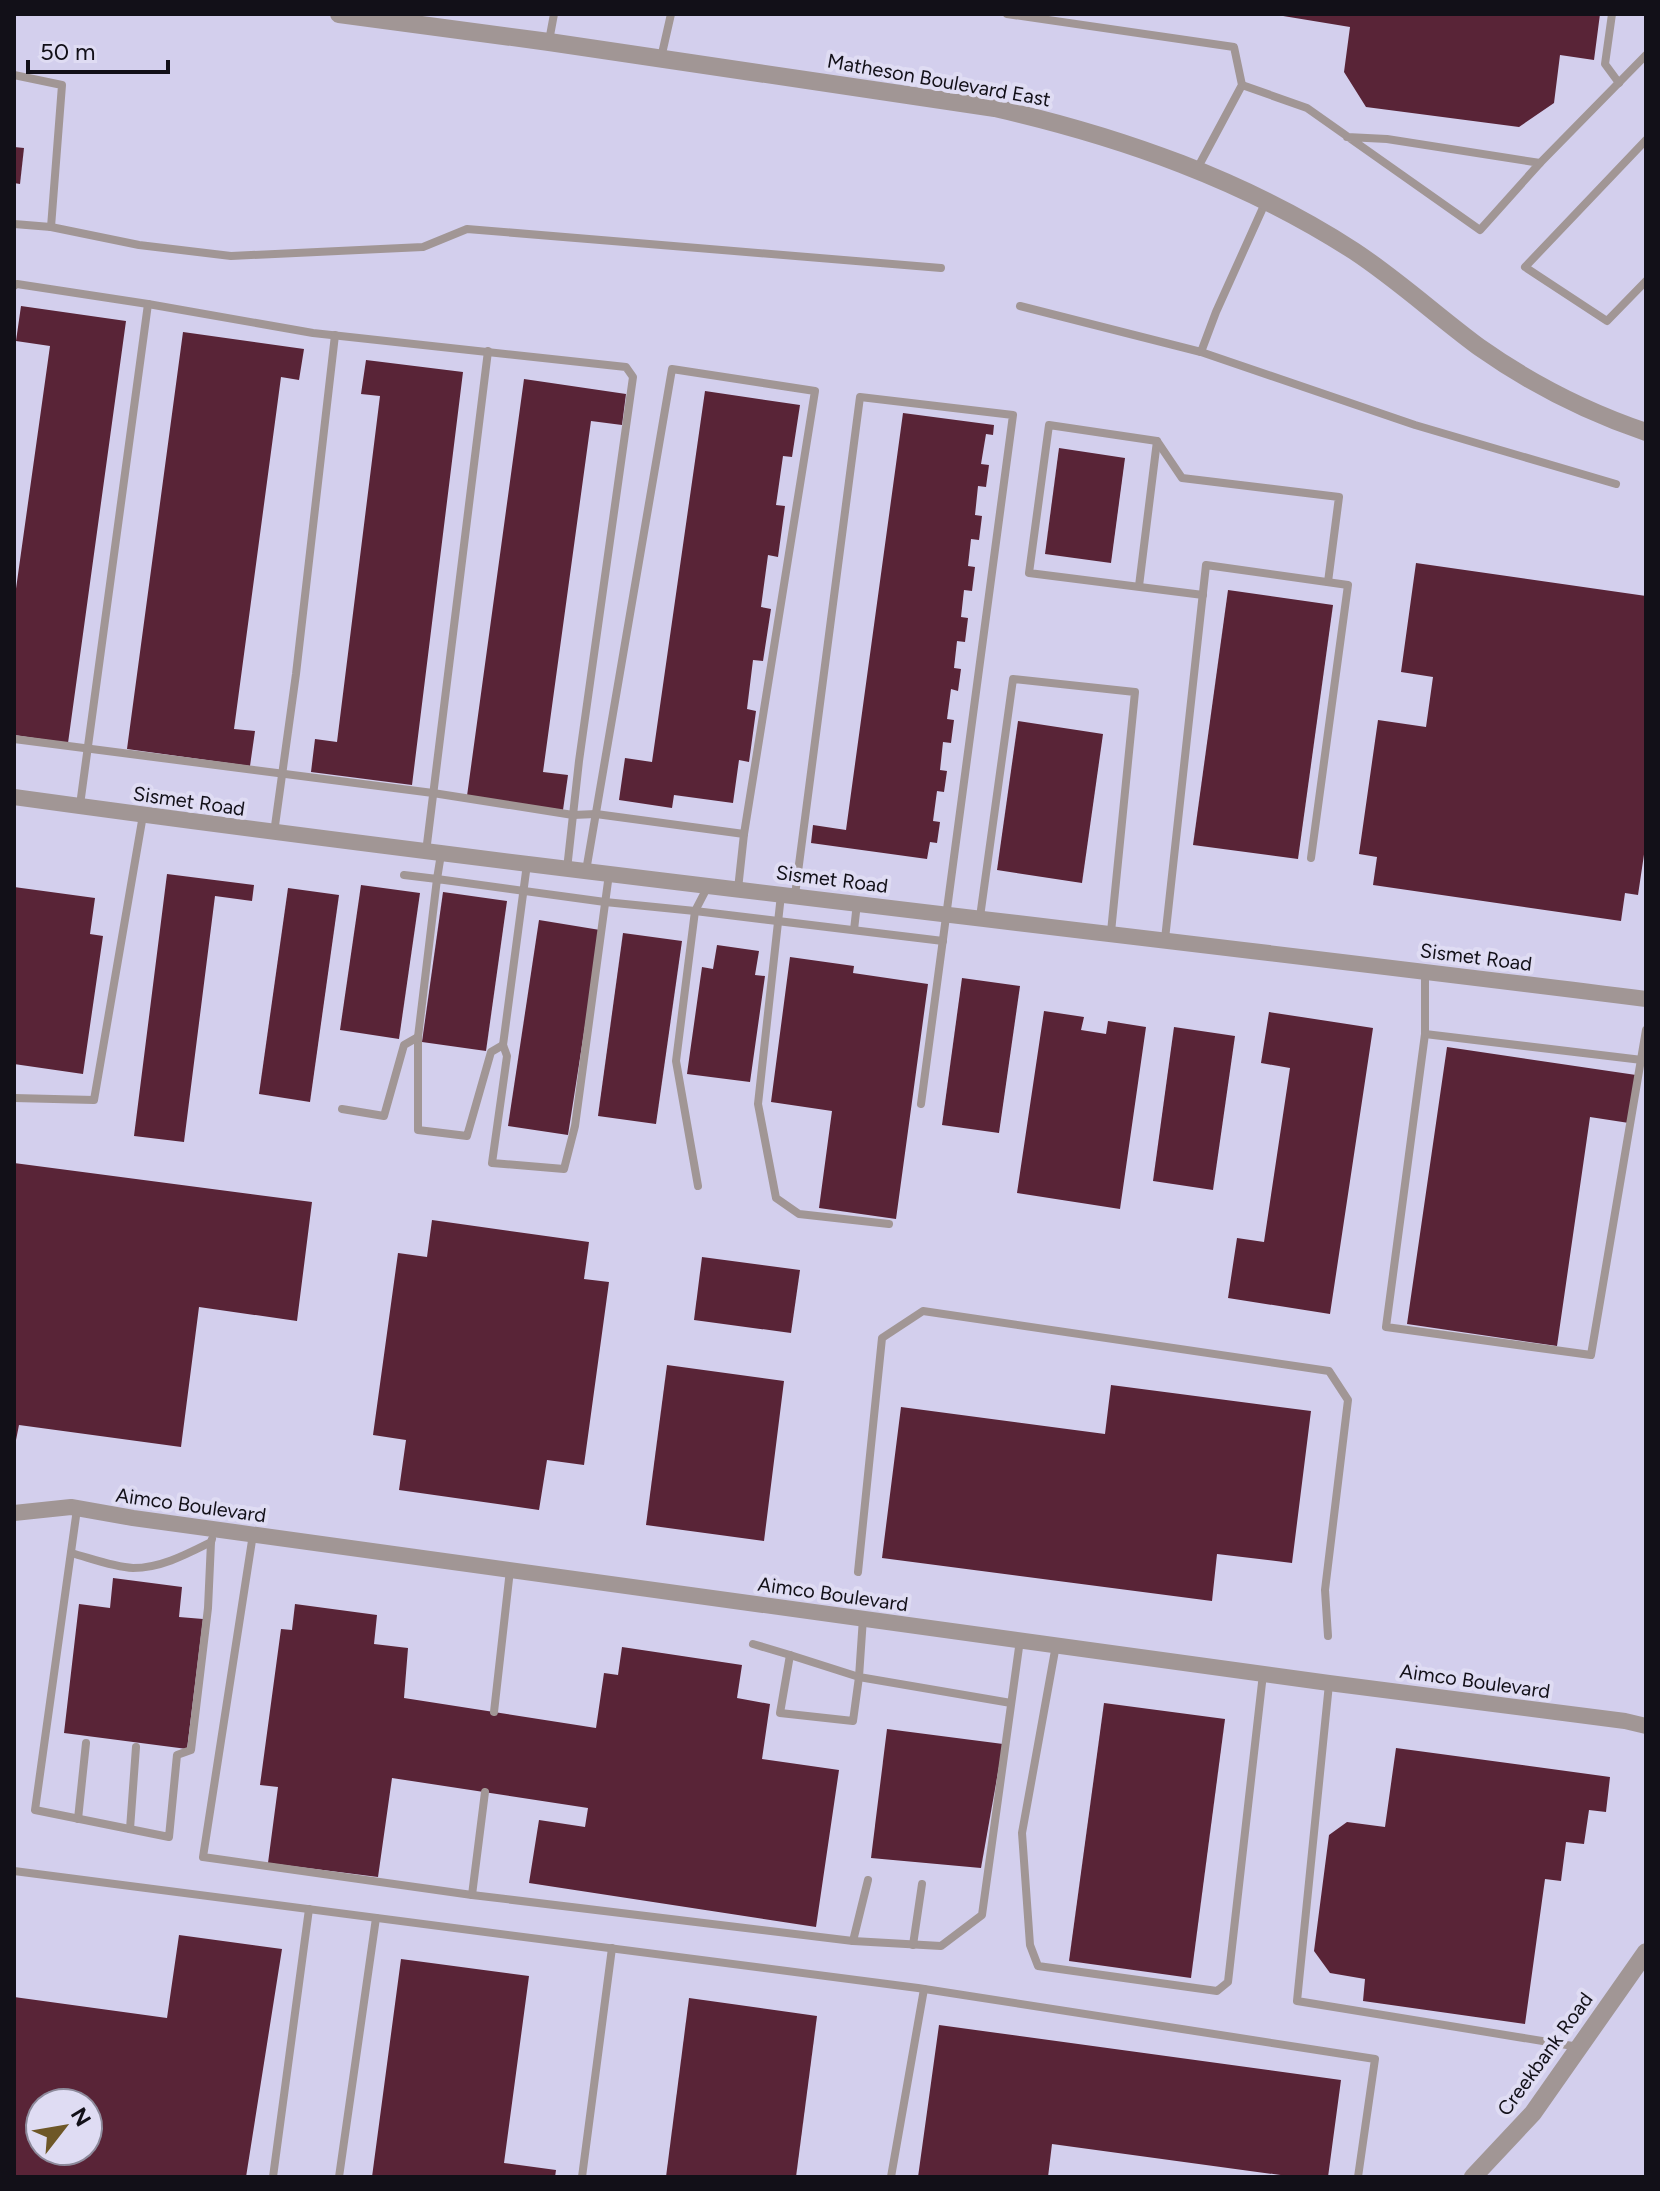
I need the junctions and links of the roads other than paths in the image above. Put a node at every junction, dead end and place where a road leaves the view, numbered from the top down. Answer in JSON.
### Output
{"nodes":[{"id":1,"x":339,"y":14,"type":"edge"},
{"id":2,"x":554,"y":14,"type":"edge"},
{"id":3,"x":671,"y":14,"type":"edge"},
{"id":4,"x":1007,"y":14,"type":"edge"},
{"id":5,"x":1612,"y":14,"type":"edge"},
{"id":6,"x":549,"y":42,"type":"junction"},
{"id":7,"x":1646,"y":55,"type":"edge"},
{"id":8,"x":661,"y":58,"type":"junction"},
{"id":9,"x":14,"y":75,"type":"edge"},
{"id":10,"x":1619,"y":83,"type":"junction"},
{"id":11,"x":1242,"y":85,"type":"junction"},
{"id":12,"x":1347,"y":137,"type":"junction"},
{"id":13,"x":1646,"y":140,"type":"edge"},
{"id":14,"x":1540,"y":163,"type":"junction"},
{"id":15,"x":1197,"y":169,"type":"junction"},
{"id":16,"x":1266,"y":201,"type":"junction"},
{"id":17,"x":14,"y":224,"type":"edge"},
{"id":18,"x":51,"y":227,"type":"junction"},
{"id":19,"x":941,"y":268,"type":"dead end"},
{"id":20,"x":14,"y":286,"type":"edge"},
{"id":21,"x":1644,"y":287,"type":"edge"},
{"id":22,"x":148,"y":304,"type":"junction"},
{"id":23,"x":1020,"y":306,"type":"dead end"},
{"id":24,"x":335,"y":335,"type":"junction"},
{"id":25,"x":488,"y":351,"type":"junction"},
{"id":26,"x":1201,"y":352,"type":"junction"},
{"id":27,"x":1646,"y":432,"type":"edge"},
{"id":28,"x":1157,"y":441,"type":"junction"},
{"id":29,"x":1616,"y":484,"type":"dead end"},
{"id":30,"x":1328,"y":582,"type":"junction"},
{"id":31,"x":1139,"y":586,"type":"junction"},
{"id":32,"x":1203,"y":595,"type":"junction"},
{"id":33,"x":14,"y":739,"type":"edge"},
{"id":34,"x":89,"y":750,"type":"junction"},
{"id":35,"x":282,"y":776,"type":"junction"},
{"id":36,"x":433,"y":793,"type":"junction"},
{"id":37,"x":14,"y":797,"type":"edge"},
{"id":38,"x":80,"y":806,"type":"junction"},
{"id":39,"x":596,"y":814,"type":"junction"},
{"id":40,"x":143,"y":815,"type":"junction"},
{"id":41,"x":573,"y":815,"type":"junction"},
{"id":42,"x":274,"y":833,"type":"junction"},
{"id":43,"x":744,"y":834,"type":"junction"},
{"id":44,"x":433,"y":853,"type":"junction"},
{"id":45,"x":1311,"y":858,"type":"dead end"},
{"id":46,"x":527,"y":864,"type":"junction"},
{"id":47,"x":567,"y":869,"type":"junction"},
{"id":48,"x":586,"y":871,"type":"junction"},
{"id":49,"x":609,"y":874,"type":"junction"},
{"id":50,"x":404,"y":875,"type":"dead end"},
{"id":51,"x":437,"y":879,"type":"junction"},
{"id":52,"x":709,"y":885,"type":"junction"},
{"id":53,"x":738,"y":889,"type":"junction"},
{"id":54,"x":524,"y":890,"type":"junction"},
{"id":55,"x":788,"y":894,"type":"junction"},
{"id":56,"x":605,"y":902,"type":"junction"},
{"id":57,"x":857,"y":902,"type":"junction"},
{"id":58,"x":695,"y":911,"type":"junction"},
{"id":59,"x":948,"y":913,"type":"junction"},
{"id":60,"x":980,"y":917,"type":"junction"},
{"id":61,"x":778,"y":921,"type":"junction"},
{"id":62,"x":854,"y":930,"type":"junction"},
{"id":63,"x":1111,"y":932,"type":"junction"},
{"id":64,"x":1165,"y":939,"type":"junction"},
{"id":65,"x":943,"y":941,"type":"junction"},
{"id":66,"x":1425,"y":971,"type":"junction"},
{"id":67,"x":1646,"y":999,"type":"edge"},
{"id":68,"x":1646,"y":1030,"type":"edge"},
{"id":69,"x":1425,"y":1034,"type":"junction"},
{"id":70,"x":418,"y":1037,"type":"junction"},
{"id":71,"x":503,"y":1045,"type":"junction"},
{"id":72,"x":1642,"y":1060,"type":"junction"},
{"id":73,"x":14,"y":1098,"type":"edge"},
{"id":74,"x":921,"y":1104,"type":"dead end"},
{"id":75,"x":342,"y":1109,"type":"dead end"},
{"id":76,"x":698,"y":1186,"type":"dead end"},
{"id":77,"x":889,"y":1224,"type":"dead end"},
{"id":78,"x":77,"y":1508,"type":"junction"},
{"id":79,"x":14,"y":1513,"type":"edge"},
{"id":80,"x":253,"y":1534,"type":"junction"},
{"id":81,"x":213,"y":1535,"type":"junction"},
{"id":82,"x":71,"y":1553,"type":"junction"},
{"id":83,"x":510,"y":1570,"type":"junction"},
{"id":84,"x":858,"y":1572,"type":"dead end"},
{"id":85,"x":863,"y":1618,"type":"junction"},
{"id":86,"x":1328,"y":1636,"type":"dead end"},
{"id":87,"x":1020,"y":1640,"type":"junction"},
{"id":88,"x":753,"y":1644,"type":"dead end"},
{"id":89,"x":1056,"y":1645,"type":"junction"},
{"id":90,"x":790,"y":1655,"type":"junction"},
{"id":91,"x":1264,"y":1673,"type":"junction"},
{"id":92,"x":859,"y":1677,"type":"junction"},
{"id":93,"x":1329,"y":1683,"type":"junction"},
{"id":94,"x":1011,"y":1703,"type":"junction"},
{"id":95,"x":494,"y":1712,"type":"dead end"},
{"id":96,"x":1646,"y":1726,"type":"edge"},
{"id":97,"x":86,"y":1743,"type":"dead end"},
{"id":98,"x":136,"y":1747,"type":"dead end"},
{"id":99,"x":485,"y":1792,"type":"dead end"},
{"id":100,"x":78,"y":1819,"type":"junction"},
{"id":101,"x":130,"y":1829,"type":"junction"},
{"id":102,"x":14,"y":1871,"type":"edge"},
{"id":103,"x":868,"y":1880,"type":"dead end"},
{"id":104,"x":922,"y":1884,"type":"dead end"},
{"id":105,"x":472,"y":1895,"type":"junction"},
{"id":106,"x":309,"y":1909,"type":"junction"},
{"id":107,"x":376,"y":1918,"type":"junction"},
{"id":108,"x":853,"y":1941,"type":"junction"},
{"id":109,"x":913,"y":1945,"type":"junction"},
{"id":110,"x":612,"y":1948,"type":"junction"},
{"id":111,"x":1646,"y":1952,"type":"edge"},
{"id":112,"x":924,"y":1989,"type":"junction"},
{"id":113,"x":1579,"y":2047,"type":"junction"},
{"id":114,"x":273,"y":2177,"type":"edge"},
{"id":115,"x":339,"y":2177,"type":"edge"},
{"id":116,"x":582,"y":2177,"type":"edge"},
{"id":117,"x":891,"y":2177,"type":"edge"},
{"id":118,"x":1358,"y":2177,"type":"edge"},
{"id":119,"x":1473,"y":2177,"type":"edge"}],
"edges":[{"from":1,"to":6,"type":"street","name":"Matheson Boulevard East"},
{"from":2,"to":6,"type":"lane"},
{"from":3,"to":8,"type":"lane"},
{"from":4,"to":11,"type":"lane"},
{"from":5,"to":10,"type":"lane"},
{"from":6,"to":8,"type":"street","name":"Matheson Boulevard East"},
{"from":7,"to":10,"type":"lane"},
{"from":8,"to":15,"type":"street","name":"Matheson Boulevard East"},
{"from":9,"to":18,"type":"lane"},
{"from":10,"to":14,"type":"lane"},
{"from":11,"to":12,"type":"lane"},
{"from":11,"to":15,"type":"lane"},
{"from":12,"to":14,"type":"lane"},
{"from":12,"to":14,"type":"lane"},
{"from":13,"to":21,"type":"lane"},
{"from":15,"to":16,"type":"street","name":"Matheson Boulevard East"},
{"from":16,"to":26,"type":"lane"},
{"from":16,"to":27,"type":"street","name":"Matheson Boulevard East"},
{"from":17,"to":18,"type":"lane"},
{"from":18,"to":19,"type":"lane"},
{"from":20,"to":22,"type":"lane"},
{"from":22,"to":24,"type":"lane"},
{"from":22,"to":34,"type":"lane"},
{"from":23,"to":26,"type":"lane"},
{"from":24,"to":25,"type":"lane"},
{"from":24,"to":35,"type":"lane"},
{"from":25,"to":36,"type":"lane"},
{"from":25,"to":41,"type":"lane"},
{"from":26,"to":29,"type":"lane"},
{"from":28,"to":30,"type":"lane"},
{"from":28,"to":31,"type":"lane"},
{"from":28,"to":31,"type":"lane"},
{"from":30,"to":32,"type":"lane"},
{"from":30,"to":45,"type":"lane"},
{"from":31,"to":32,"type":"lane"},
{"from":32,"to":64,"type":"lane"},
{"from":33,"to":34,"type":"lane"},
{"from":34,"to":35,"type":"lane"},
{"from":34,"to":38,"type":"lane"},
{"from":35,"to":36,"type":"lane"},
{"from":35,"to":42,"type":"lane"},
{"from":36,"to":41,"type":"lane"},
{"from":36,"to":44,"type":"lane"},
{"from":37,"to":38,"type":"street","name":"Sismet Road"},
{"from":38,"to":40,"type":"street","name":"Sismet Road"},
{"from":39,"to":41,"type":"lane"},
{"from":39,"to":43,"type":"lane"},
{"from":39,"to":43,"type":"lane"},
{"from":39,"to":48,"type":"lane"},
{"from":40,"to":42,"type":"street","name":"Sismet Road"},
{"from":40,"to":73,"type":"lane"},
{"from":41,"to":47,"type":"lane"},
{"from":42,"to":44,"type":"street","name":"Sismet Road"},
{"from":43,"to":53,"type":"lane"},
{"from":44,"to":46,"type":"street","name":"Sismet Road"},
{"from":44,"to":51,"type":"lane"},
{"from":46,"to":47,"type":"street","name":"Sismet Road"},
{"from":46,"to":54,"type":"lane"},
{"from":47,"to":48,"type":"street","name":"Sismet Road"},
{"from":48,"to":49,"type":"street","name":"Sismet Road"},
{"from":49,"to":52,"type":"street","name":"Sismet Road"},
{"from":49,"to":56,"type":"lane"},
{"from":50,"to":51,"type":"lane"},
{"from":51,"to":54,"type":"lane"},
{"from":51,"to":70,"type":"lane"},
{"from":52,"to":53,"type":"street","name":"Sismet Road"},
{"from":52,"to":58,"type":"lane"},
{"from":53,"to":55,"type":"street","name":"Sismet Road"},
{"from":54,"to":56,"type":"lane"},
{"from":54,"to":71,"type":"lane"},
{"from":55,"to":57,"type":"street","name":"Sismet Road"},
{"from":55,"to":59,"type":"lane"},
{"from":55,"to":61,"type":"lane"},
{"from":56,"to":58,"type":"lane"},
{"from":56,"to":71,"type":"lane"},
{"from":57,"to":59,"type":"street","name":"Sismet Road"},
{"from":57,"to":62,"type":"lane"},
{"from":58,"to":61,"type":"lane"},
{"from":58,"to":76,"type":"lane"},
{"from":59,"to":60,"type":"street","name":"Sismet Road"},
{"from":59,"to":65,"type":"lane"},
{"from":60,"to":63,"type":"street","name":"Sismet Road"},
{"from":60,"to":63,"type":"lane"},
{"from":61,"to":62,"type":"lane"},
{"from":61,"to":77,"type":"lane"},
{"from":62,"to":65,"type":"lane"},
{"from":63,"to":64,"type":"street","name":"Sismet Road"},
{"from":64,"to":66,"type":"street","name":"Sismet Road"},
{"from":65,"to":74,"type":"lane"},
{"from":66,"to":67,"type":"street","name":"Sismet Road"},
{"from":66,"to":69,"type":"lane"},
{"from":68,"to":72,"type":"lane"},
{"from":69,"to":72,"type":"lane"},
{"from":69,"to":72,"type":"lane"},
{"from":70,"to":71,"type":"lane"},
{"from":70,"to":75,"type":"lane"},
{"from":78,"to":79,"type":"street","name":"Aimco Boulevard"},
{"from":78,"to":81,"type":"street","name":"Aimco Boulevard"},
{"from":78,"to":82,"type":"lane"},
{"from":80,"to":81,"type":"street","name":"Aimco Boulevard"},
{"from":80,"to":83,"type":"street","name":"Aimco Boulevard"},
{"from":80,"to":105,"type":"lane"},
{"from":81,"to":82,"type":"lane"},
{"from":81,"to":101,"type":"lane"},
{"from":82,"to":100,"type":"lane"},
{"from":83,"to":85,"type":"street","name":"Aimco Boulevard"},
{"from":83,"to":95,"type":"lane"},
{"from":84,"to":86,"type":"lane"},
{"from":85,"to":87,"type":"street","name":"Aimco Boulevard"},
{"from":85,"to":92,"type":"lane"},
{"from":87,"to":89,"type":"street","name":"Aimco Boulevard"},
{"from":87,"to":94,"type":"lane"},
{"from":88,"to":90,"type":"lane"},
{"from":89,"to":91,"type":"street","name":"Aimco Boulevard"},
{"from":89,"to":91,"type":"lane"},
{"from":90,"to":92,"type":"lane"},
{"from":90,"to":92,"type":"lane"},
{"from":91,"to":93,"type":"street","name":"Aimco Boulevard"},
{"from":92,"to":94,"type":"lane"},
{"from":93,"to":96,"type":"street","name":"Aimco Boulevard"},
{"from":93,"to":113,"type":"lane"},
{"from":94,"to":109,"type":"lane"},
{"from":97,"to":100,"type":"lane"},
{"from":98,"to":101,"type":"lane"},
{"from":99,"to":105,"type":"lane"},
{"from":100,"to":101,"type":"lane"},
{"from":102,"to":106,"type":"lane"},
{"from":103,"to":108,"type":"lane"},
{"from":104,"to":109,"type":"lane"},
{"from":105,"to":108,"type":"lane"},
{"from":106,"to":107,"type":"lane"},
{"from":106,"to":114,"type":"lane"},
{"from":107,"to":110,"type":"lane"},
{"from":107,"to":115,"type":"lane"},
{"from":108,"to":109,"type":"lane"},
{"from":110,"to":112,"type":"lane"},
{"from":110,"to":116,"type":"lane"},
{"from":111,"to":113,"type":"street","name":"Creekbank Road"},
{"from":112,"to":117,"type":"lane"},
{"from":112,"to":118,"type":"lane"},
{"from":113,"to":119,"type":"street","name":"Creekbank Road"}]}
